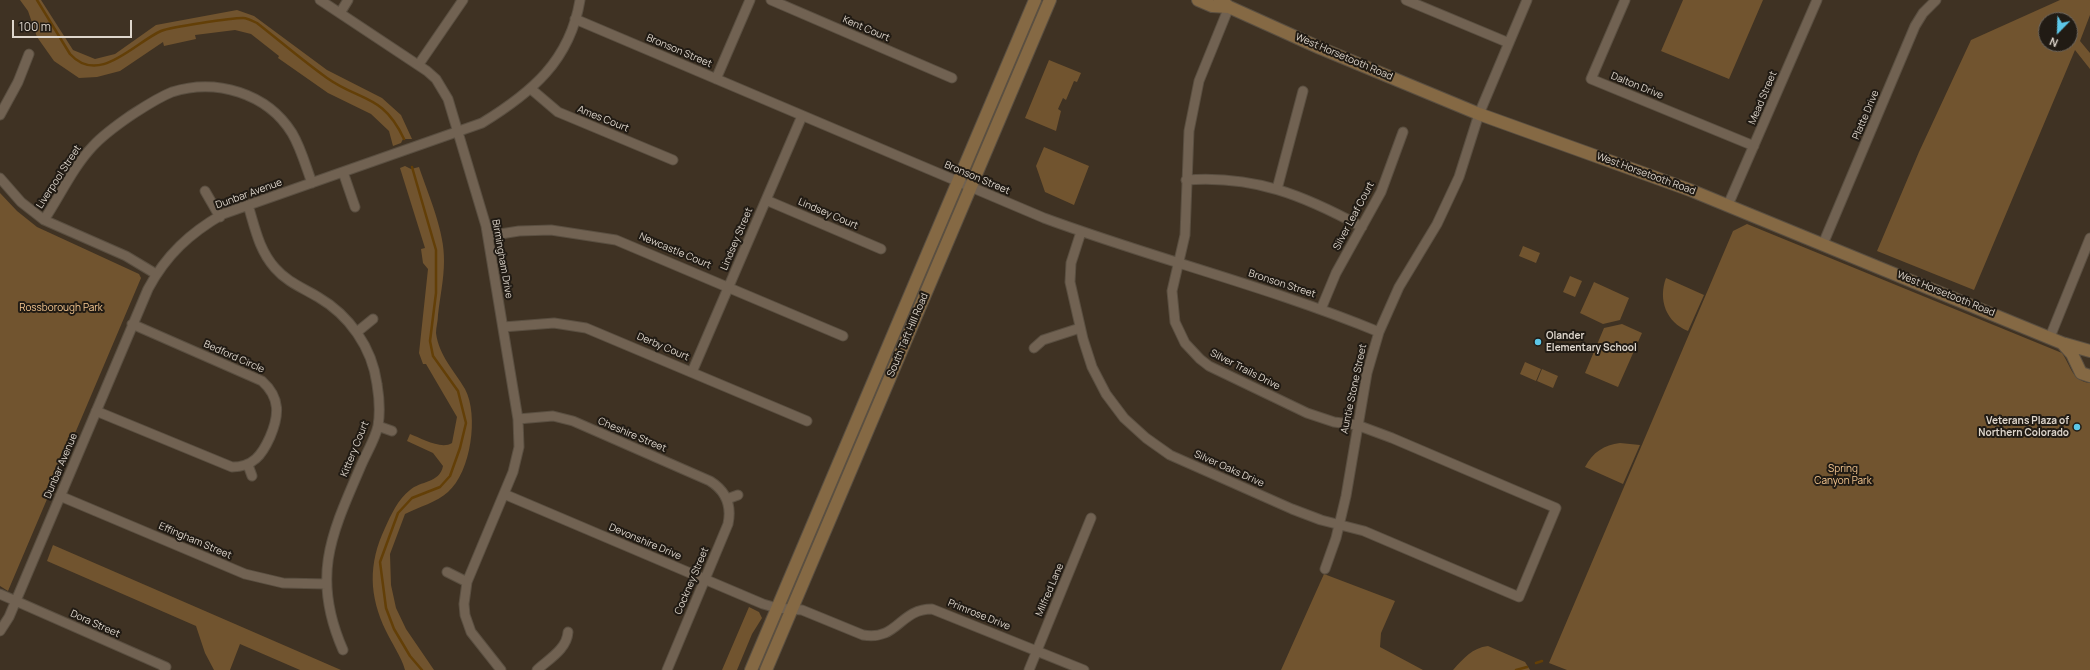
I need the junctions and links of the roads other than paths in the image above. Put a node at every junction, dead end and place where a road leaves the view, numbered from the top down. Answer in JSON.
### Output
{"nodes":[{"id":1,"x":320,"y":0,"type":"edge"},
{"id":2,"x":348,"y":0,"type":"edge"},
{"id":3,"x":463,"y":0,"type":"edge"},
{"id":4,"x":580,"y":0,"type":"edge"},
{"id":5,"x":750,"y":0,"type":"edge"},
{"id":6,"x":771,"y":0,"type":"edge"},
{"id":7,"x":1035,"y":0,"type":"edge"},
{"id":8,"x":1050,"y":0,"type":"edge"},
{"id":9,"x":1198,"y":0,"type":"edge"},
{"id":10,"x":1406,"y":0,"type":"edge"},
{"id":11,"x":1527,"y":0,"type":"edge"},
{"id":12,"x":1625,"y":0,"type":"edge"},
{"id":13,"x":1817,"y":0,"type":"edge"},
{"id":14,"x":1936,"y":0,"type":"edge"},
{"id":15,"x":1225,"y":3,"type":"edge"},
{"id":16,"x":340,"y":13,"type":"junction"},
{"id":17,"x":575,"y":19,"type":"junction"},
{"id":18,"x":1509,"y":43,"type":"junction"},
{"id":19,"x":29,"y":54,"type":"dead end"},
{"id":20,"x":419,"y":64,"type":"junction"},
{"id":21,"x":952,"y":78,"type":"dead end"},
{"id":22,"x":716,"y":79,"type":"junction"},
{"id":23,"x":531,"y":89,"type":"junction"},
{"id":24,"x":1304,"y":91,"type":"dead end"},
{"id":25,"x":1479,"y":114,"type":"junction"},
{"id":26,"x":0,"y":115,"type":"edge"},
{"id":27,"x":802,"y":116,"type":"junction"},
{"id":28,"x":459,"y":131,"type":"junction"},
{"id":29,"x":1403,"y":132,"type":"dead end"},
{"id":30,"x":1754,"y":146,"type":"junction"},
{"id":31,"x":673,"y":160,"type":"dead end"},
{"id":32,"x":343,"y":172,"type":"junction"},
{"id":33,"x":0,"y":178,"type":"edge"},
{"id":34,"x":1186,"y":180,"type":"junction"},
{"id":35,"x":958,"y":183,"type":"junction"},
{"id":36,"x":312,"y":184,"type":"junction"},
{"id":37,"x":970,"y":188,"type":"junction"},
{"id":38,"x":1277,"y":189,"type":"junction"},
{"id":39,"x":206,"y":191,"type":"dead end"},
{"id":40,"x":766,"y":200,"type":"junction"},
{"id":41,"x":248,"y":205,"type":"junction"},
{"id":42,"x":1728,"y":205,"type":"junction"},
{"id":43,"x":355,"y":207,"type":"dead end"},
{"id":44,"x":220,"y":217,"type":"junction"},
{"id":45,"x":44,"y":220,"type":"junction"},
{"id":46,"x":1362,"y":227,"type":"junction"},
{"id":47,"x":1081,"y":232,"type":"junction"},
{"id":48,"x":488,"y":236,"type":"junction"},
{"id":49,"x":2090,"y":238,"type":"edge"},
{"id":50,"x":1824,"y":244,"type":"junction"},
{"id":51,"x":881,"y":250,"type":"dead end"},
{"id":52,"x":1178,"y":262,"type":"junction"},
{"id":53,"x":156,"y":274,"type":"junction"},
{"id":54,"x":729,"y":286,"type":"junction"},
{"id":55,"x":1322,"y":309,"type":"junction"},
{"id":56,"x":373,"y":319,"type":"dead end"},
{"id":57,"x":132,"y":324,"type":"junction"},
{"id":58,"x":503,"y":327,"type":"junction"},
{"id":59,"x":1080,"y":328,"type":"junction"},
{"id":60,"x":357,"y":332,"type":"junction"},
{"id":61,"x":1379,"y":332,"type":"junction"},
{"id":62,"x":844,"y":336,"type":"dead end"},
{"id":63,"x":2050,"y":337,"type":"junction"},
{"id":64,"x":2062,"y":343,"type":"junction"},
{"id":65,"x":1034,"y":348,"type":"dead end"},
{"id":66,"x":2090,"y":351,"type":"edge"},
{"id":67,"x":692,"y":372,"type":"junction"},
{"id":68,"x":2090,"y":376,"type":"edge"},
{"id":69,"x":96,"y":410,"type":"junction"},
{"id":70,"x":518,"y":419,"type":"junction"},
{"id":71,"x":807,"y":421,"type":"dead end"},
{"id":72,"x":1357,"y":425,"type":"junction"},
{"id":73,"x":378,"y":426,"type":"junction"},
{"id":74,"x":392,"y":431,"type":"dead end"},
{"id":75,"x":248,"y":465,"type":"junction"},
{"id":76,"x":252,"y":476,"type":"dead end"},
{"id":77,"x":504,"y":494,"type":"junction"},
{"id":78,"x":738,"y":495,"type":"dead end"},
{"id":79,"x":60,"y":496,"type":"junction"},
{"id":80,"x":727,"y":499,"type":"junction"},
{"id":81,"x":1091,"y":518,"type":"dead end"},
{"id":82,"x":1339,"y":525,"type":"junction"},
{"id":83,"x":1325,"y":570,"type":"dead end"},
{"id":84,"x":447,"y":572,"type":"dead end"},
{"id":85,"x":705,"y":580,"type":"junction"},
{"id":86,"x":467,"y":582,"type":"junction"},
{"id":87,"x":327,"y":584,"type":"junction"},
{"id":88,"x":0,"y":594,"type":"edge"},
{"id":89,"x":1519,"y":597,"type":"joint"},
{"id":90,"x":16,"y":601,"type":"junction"},
{"id":91,"x":777,"y":608,"type":"junction"},
{"id":92,"x":792,"y":608,"type":"junction"},
{"id":93,"x":0,"y":631,"type":"edge"},
{"id":94,"x":568,"y":632,"type":"dead end"},
{"id":95,"x":343,"y":650,"type":"dead end"},
{"id":96,"x":1036,"y":651,"type":"junction"},
{"id":97,"x":165,"y":668,"type":"edge"},
{"id":98,"x":501,"y":670,"type":"edge"},
{"id":99,"x":537,"y":670,"type":"edge"},
{"id":100,"x":667,"y":670,"type":"edge"},
{"id":101,"x":751,"y":670,"type":"edge"},
{"id":102,"x":766,"y":670,"type":"edge"},
{"id":103,"x":1029,"y":670,"type":"edge"},
{"id":104,"x":1084,"y":670,"type":"edge"}],
"edges":[{"from":1,"to":16,"type":"street","name":"Birmingham Drive"},
{"from":2,"to":16,"type":"street"},
{"from":3,"to":20,"type":"street"},
{"from":4,"to":17,"type":"street","name":"Dunbar Avenue"},
{"from":5,"to":22,"type":"street"},
{"from":6,"to":21,"type":"street","name":"Kent Court"},
{"from":7,"to":35,"type":"main road","name":"South Taft Hill Road"},
{"from":8,"to":37,"type":"main road","name":"South Taft Hill Road"},
{"from":9,"to":15,"type":"main road","name":"West Horsetooth Road"},
{"from":10,"to":18,"type":"street"},
{"from":11,"to":18,"type":"street","name":"Auntie Stone Street"},
{"from":12,"to":30,"type":"street","name":"Dalton Drive"},
{"from":13,"to":30,"type":"street","name":"Mead Street"},
{"from":14,"to":50,"type":"street","name":"Platte Drive"},
{"from":15,"to":25,"type":"main road","name":"West Horsetooth Road"},
{"from":15,"to":34,"type":"street","name":"Silver Trails Drive"},
{"from":16,"to":20,"type":"street","name":"Birmingham Drive"},
{"from":17,"to":22,"type":"street","name":"Bronson Street"},
{"from":17,"to":23,"type":"street","name":"Dunbar Avenue"},
{"from":18,"to":25,"type":"street","name":"Auntie Stone Street"},
{"from":19,"to":26,"type":"street"},
{"from":20,"to":28,"type":"street","name":"Birmingham Drive"},
{"from":22,"to":27,"type":"street","name":"Bronson Street"},
{"from":23,"to":28,"type":"street","name":"Dunbar Avenue"},
{"from":23,"to":31,"type":"street","name":"Ames Court"},
{"from":24,"to":38,"type":"street"},
{"from":25,"to":42,"type":"main road","name":"West Horsetooth Road"},
{"from":25,"to":61,"type":"street","name":"Auntie Stone Street"},
{"from":27,"to":35,"type":"street","name":"Bronson Street"},
{"from":27,"to":40,"type":"street","name":"Lindsey Street"},
{"from":28,"to":32,"type":"street","name":"Dunbar Avenue"},
{"from":28,"to":48,"type":"street","name":"Birmingham Drive"},
{"from":29,"to":46,"type":"street","name":"Silver Leaf Court"},
{"from":30,"to":42,"type":"street","name":"Mead Street"},
{"from":32,"to":36,"type":"street","name":"Dunbar Avenue"},
{"from":32,"to":43,"type":"street"},
{"from":33,"to":45,"type":"street"},
{"from":34,"to":38,"type":"street"},
{"from":34,"to":52,"type":"street","name":"Silver Trails Drive"},
{"from":35,"to":37,"type":"street","name":"Bronson Street"},
{"from":35,"to":91,"type":"main road","name":"South Taft Hill Road"},
{"from":36,"to":41,"type":"street","name":"Dunbar Avenue"},
{"from":36,"to":45,"type":"street","name":"Liverpool Street"},
{"from":37,"to":47,"type":"street","name":"Bronson Street"},
{"from":37,"to":92,"type":"main road","name":"South Taft Hill Road"},
{"from":38,"to":46,"type":"street"},
{"from":39,"to":44,"type":"street"},
{"from":40,"to":51,"type":"street","name":"Lindsey Court"},
{"from":40,"to":54,"type":"street","name":"Lindsey Street"},
{"from":41,"to":44,"type":"street","name":"Dunbar Avenue"},
{"from":41,"to":60,"type":"street","name":"Kittery Court"},
{"from":42,"to":50,"type":"main road","name":"West Horsetooth Road"},
{"from":44,"to":53,"type":"street","name":"Dunbar Avenue"},
{"from":45,"to":53,"type":"street"},
{"from":46,"to":55,"type":"street","name":"Silver Leaf Court"},
{"from":47,"to":52,"type":"street","name":"Bronson Street"},
{"from":47,"to":59,"type":"street","name":"Silver Oaks Drive"},
{"from":48,"to":54,"type":"street","name":"Newcastle Court"},
{"from":48,"to":58,"type":"street","name":"Birmingham Drive"},
{"from":49,"to":63,"type":"street"},
{"from":50,"to":63,"type":"main road","name":"West Horsetooth Road"},
{"from":52,"to":55,"type":"street","name":"Bronson Street"},
{"from":52,"to":72,"type":"street","name":"Silver Trails Drive"},
{"from":53,"to":57,"type":"street","name":"Dunbar Avenue"},
{"from":54,"to":62,"type":"street","name":"Newcastle Court"},
{"from":54,"to":67,"type":"street","name":"Lindsey Street"},
{"from":55,"to":61,"type":"street","name":"Bronson Street"},
{"from":56,"to":60,"type":"street"},
{"from":57,"to":69,"type":"street","name":"Dunbar Avenue"},
{"from":57,"to":75,"type":"street","name":"Bedford Circle"},
{"from":58,"to":67,"type":"street","name":"Derby Court"},
{"from":58,"to":70,"type":"street","name":"Birmingham Drive"},
{"from":59,"to":65,"type":"street"},
{"from":59,"to":82,"type":"street","name":"Silver Oaks Drive"},
{"from":60,"to":73,"type":"street","name":"Kittery Court"},
{"from":61,"to":72,"type":"street","name":"Auntie Stone Street"},
{"from":63,"to":64,"type":"main road","name":"West Horsetooth Road"},
{"from":64,"to":66,"type":"main road","name":"West Horsetooth Road"},
{"from":64,"to":68,"type":"main road","name":"West Horsetooth Road"},
{"from":67,"to":71,"type":"street","name":"Derby Court"},
{"from":69,"to":75,"type":"street"},
{"from":69,"to":79,"type":"street","name":"Dunbar Avenue"},
{"from":70,"to":77,"type":"street","name":"Birmingham Drive"},
{"from":70,"to":80,"type":"street","name":"Cheshire Street"},
{"from":72,"to":82,"type":"street","name":"Auntie Stone Street"},
{"from":72,"to":89,"type":"street","name":"Silver Trails Drive"},
{"from":73,"to":74,"type":"street"},
{"from":73,"to":87,"type":"street","name":"Kittery Court"},
{"from":75,"to":76,"type":"street"},
{"from":77,"to":85,"type":"street","name":"Devonshire Drive"},
{"from":77,"to":86,"type":"street","name":"Birmingham Drive"},
{"from":78,"to":80,"type":"street"},
{"from":79,"to":87,"type":"street","name":"Effingham Street"},
{"from":79,"to":90,"type":"street","name":"Dunbar Avenue"},
{"from":80,"to":85,"type":"street","name":"Cockney Street"},
{"from":81,"to":96,"type":"street","name":"Milfred Lane"},
{"from":82,"to":83,"type":"street","name":"Auntie Stone Street"},
{"from":82,"to":89,"type":"street","name":"Silver Oaks Drive"},
{"from":84,"to":86,"type":"street"},
{"from":85,"to":91,"type":"street","name":"Devonshire Drive"},
{"from":85,"to":100,"type":"street","name":"Cockney Street"},
{"from":86,"to":98,"type":"street","name":"Birmingham Drive"},
{"from":87,"to":95,"type":"street","name":"Kittery Court"},
{"from":88,"to":90,"type":"street"},
{"from":90,"to":93,"type":"street","name":"Dunbar Avenue"},
{"from":90,"to":97,"type":"street","name":"Dora Street"},
{"from":91,"to":92,"type":"street","name":"Primrose Drive"},
{"from":91,"to":101,"type":"main road","name":"South Taft Hill Road"},
{"from":92,"to":96,"type":"street","name":"Primrose Drive"},
{"from":92,"to":102,"type":"main road","name":"South Taft Hill Road"},
{"from":94,"to":99,"type":"street"},
{"from":96,"to":103,"type":"street","name":"Milfred Lane"},
{"from":96,"to":104,"type":"street","name":"Primrose Drive"}]}
